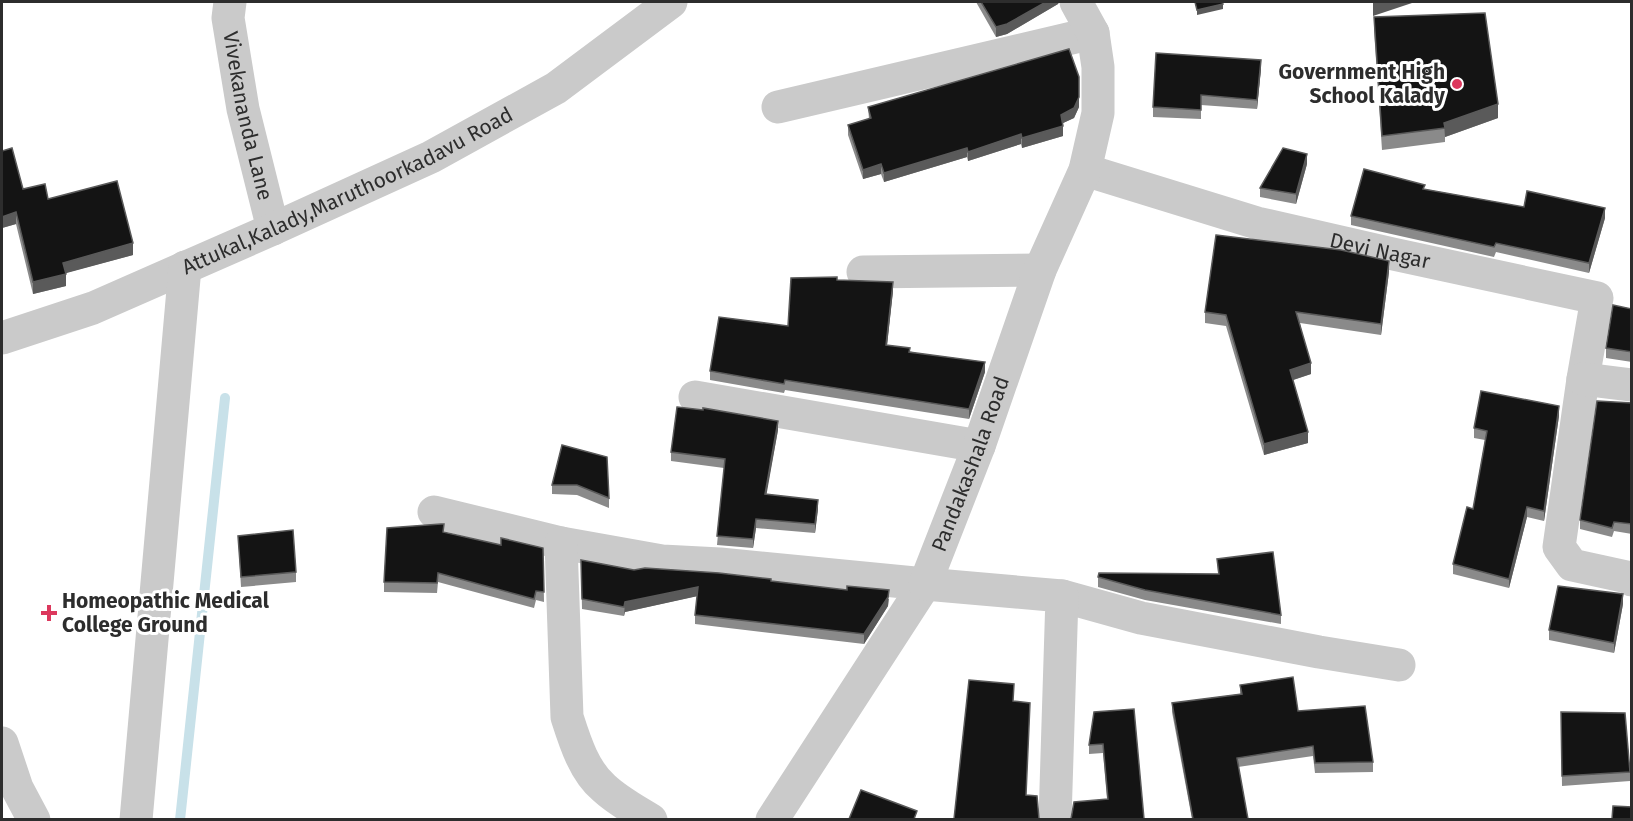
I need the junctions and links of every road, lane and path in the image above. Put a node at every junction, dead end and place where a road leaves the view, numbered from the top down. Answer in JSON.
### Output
{"nodes":[{"id":1,"x":230,"y":2,"type":"edge"},
{"id":2,"x":671,"y":2,"type":"edge"},
{"id":3,"x":1076,"y":2,"type":"edge"},
{"id":4,"x":1093,"y":33,"type":"junction"},
{"id":5,"x":778,"y":107,"type":"dead end"},
{"id":6,"x":1085,"y":170,"type":"junction"},
{"id":7,"x":273,"y":229,"type":"junction"},
{"id":8,"x":185,"y":267,"type":"junction"},
{"id":9,"x":1040,"y":270,"type":"junction"},
{"id":10,"x":863,"y":272,"type":"dead end"},
{"id":11,"x":2,"y":338,"type":"edge"},
{"id":12,"x":1583,"y":379,"type":"junction"},
{"id":13,"x":1632,"y":385,"type":"edge"},
{"id":14,"x":695,"y":397,"type":"dead end"},
{"id":15,"x":979,"y":446,"type":"junction"},
{"id":16,"x":434,"y":512,"type":"dead end"},
{"id":17,"x":561,"y":543,"type":"junction"},
{"id":18,"x":1632,"y":580,"type":"edge"},
{"id":19,"x":925,"y":584,"type":"junction"},
{"id":20,"x":1062,"y":596,"type":"junction"},
{"id":21,"x":1399,"y":664,"type":"dead end"},
{"id":22,"x":2,"y":743,"type":"edge"},
{"id":23,"x":34,"y":819,"type":"edge"},
{"id":24,"x":136,"y":819,"type":"edge"},
{"id":25,"x":651,"y":819,"type":"edge"},
{"id":26,"x":771,"y":819,"type":"edge"},
{"id":27,"x":1055,"y":819,"type":"edge"}],
"edges":[{"from":1,"to":7,"type":"street","name":"Vivekananda Lane"},
{"from":2,"to":7,"type":"street","name":"Attukal,Kalady,Maruthoorkadavu Road"},
{"from":3,"to":4,"type":"street","name":"Pandakashala Road"},
{"from":4,"to":5,"type":"street"},
{"from":4,"to":6,"type":"street","name":"Pandakashala Road"},
{"from":6,"to":9,"type":"street","name":"Pandakashala Road"},
{"from":6,"to":12,"type":"street","name":"Devi Nagar"},
{"from":7,"to":8,"type":"street","name":"Attukal,Kalady,Maruthoorkadavu Road"},
{"from":8,"to":11,"type":"street","name":"Attukal,Kalady,Maruthoorkadavu Road"},
{"from":8,"to":24,"type":"street"},
{"from":9,"to":10,"type":"street"},
{"from":9,"to":15,"type":"street","name":"Pandakashala Road"},
{"from":12,"to":13,"type":"street"},
{"from":12,"to":18,"type":"street","name":"Devi Nagar"},
{"from":14,"to":15,"type":"street"},
{"from":15,"to":19,"type":"street","name":"Pandakashala Road"},
{"from":16,"to":17,"type":"street"},
{"from":17,"to":19,"type":"street"},
{"from":17,"to":25,"type":"street"},
{"from":19,"to":20,"type":"street","name":"Pandakashala Road"},
{"from":19,"to":26,"type":"street"},
{"from":20,"to":21,"type":"street","name":"Pandakashala Road"},
{"from":20,"to":27,"type":"street"},
{"from":22,"to":23,"type":"street"}]}
